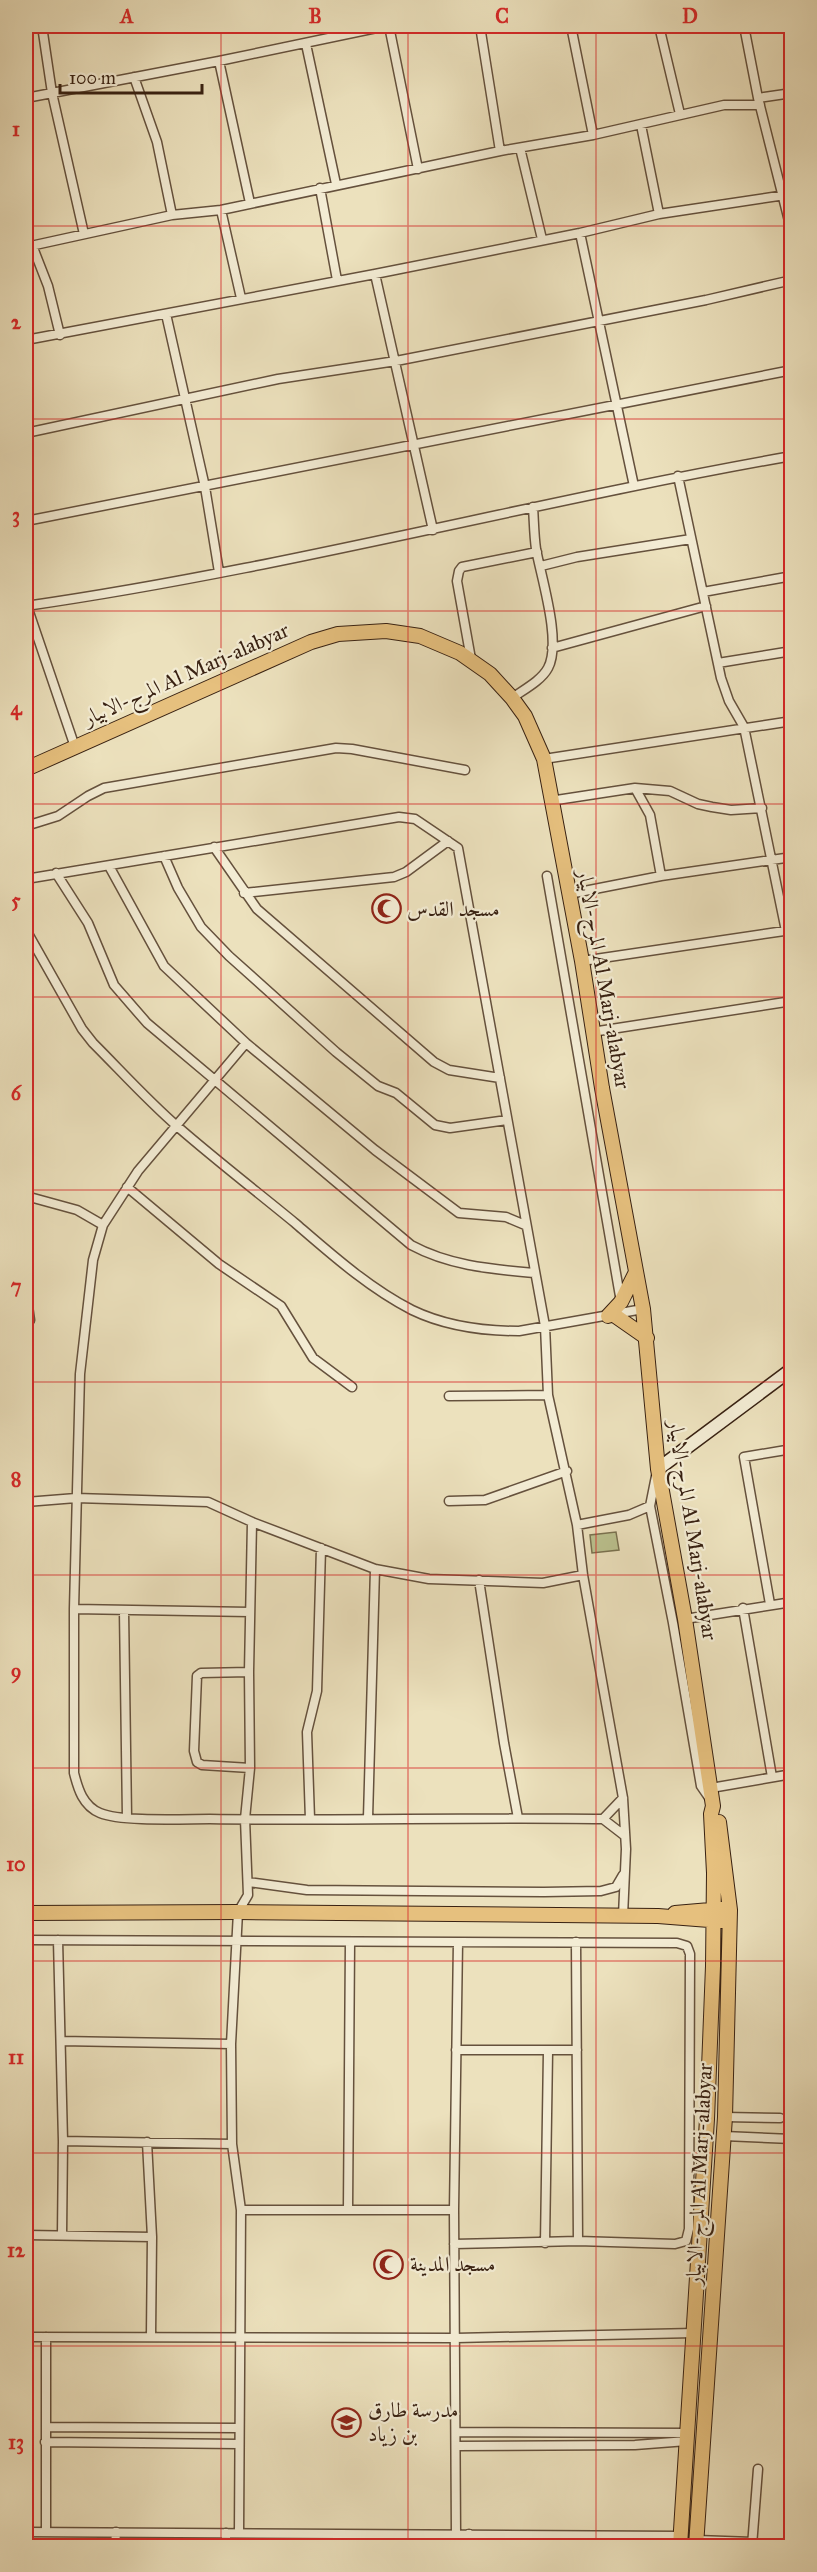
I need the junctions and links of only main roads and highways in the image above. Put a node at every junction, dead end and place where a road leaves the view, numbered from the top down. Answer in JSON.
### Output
{"nodes":[{"id":1,"x":26,"y":769,"type":"edge"},
{"id":2,"x":636,"y":1272,"type":"junction"},
{"id":3,"x":647,"y":1338,"type":"junction"},
{"id":4,"x":712,"y":1799,"type":"junction"},
{"id":5,"x":714,"y":1888,"type":"junction"},
{"id":6,"x":26,"y":1913,"type":"edge"},
{"id":7,"x":691,"y":1915,"type":"junction"},
{"id":8,"x":714,"y":1915,"type":"junction"},
{"id":9,"x":730,"y":1915,"type":"junction"},
{"id":10,"x":714,"y":1943,"type":"junction"},
{"id":11,"x":680,"y":2541,"type":"edge"},
{"id":12,"x":696,"y":2543,"type":"edge"}],
"edges":[{"from":1,"to":2,"type":"main road","name":"المرج-الابيار Al Marj-alabyar"},
{"from":2,"to":3,"type":"main road","name":"المرج-الابيار Al Marj-alabyar"},
{"from":2,"to":3,"type":"main road"},
{"from":3,"to":4,"type":"main road","name":"المرج-الابيار Al Marj-alabyar"},
{"from":4,"to":5,"type":"main road","name":"المرج-الابيار Al Marj-alabyar"},
{"from":4,"to":9,"type":"main road","name":"المرج-الابيار Al Marj-alabyar"},
{"from":5,"to":7,"type":"main road"},
{"from":5,"to":8,"type":"main road","name":"المرج-الابيار Al Marj-alabyar"},
{"from":6,"to":7,"type":"main road"},
{"from":7,"to":8,"type":"main road"},
{"from":7,"to":10,"type":"main road"},
{"from":8,"to":9,"type":"main road"},
{"from":8,"to":10,"type":"main road","name":"المرج-الابيار Al Marj-alabyar"},
{"from":9,"to":12,"type":"main road","name":"المرج-الابيار Al Marj-alabyar"},
{"from":10,"to":11,"type":"main road","name":"المرج-الابيار Al Marj-alabyar"}]}
